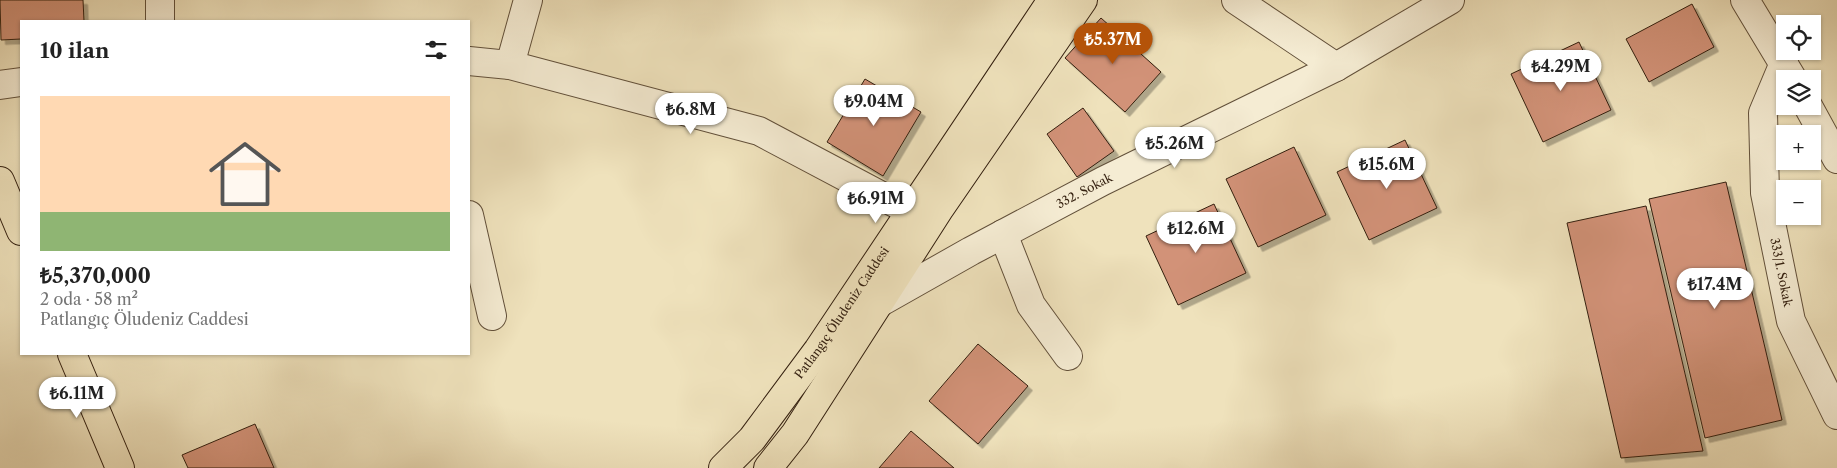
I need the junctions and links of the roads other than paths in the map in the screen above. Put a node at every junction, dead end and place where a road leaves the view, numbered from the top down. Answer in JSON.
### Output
{"nodes":[{"id":1,"x":160,"y":0,"type":"edge"},
{"id":2,"x":528,"y":0,"type":"edge"},
{"id":3,"x":1052,"y":0,"type":"edge"},
{"id":4,"x":1083,"y":0,"type":"edge"},
{"id":5,"x":1236,"y":0,"type":"edge"},
{"id":6,"x":1450,"y":0,"type":"edge"},
{"id":7,"x":1745,"y":0,"type":"edge"},
{"id":8,"x":160,"y":20,"type":"edge"},
{"id":9,"x":470,"y":61,"type":"edge"},
{"id":10,"x":510,"y":65,"type":"junction"},
{"id":11,"x":1336,"y":67,"type":"junction"},
{"id":12,"x":1787,"y":70,"type":"edge"},
{"id":13,"x":20,"y":82,"type":"edge"},
{"id":14,"x":0,"y":85,"type":"edge"},
{"id":15,"x":1776,"y":92,"type":"edge"},
{"id":16,"x":1813,"y":115,"type":"edge"},
{"id":17,"x":1837,"y":159,"type":"edge"},
{"id":18,"x":0,"y":181,"type":"edge"},
{"id":19,"x":910,"y":211,"type":"junction"},
{"id":20,"x":470,"y":219,"type":"edge"},
{"id":21,"x":20,"y":230,"type":"edge"},
{"id":22,"x":1003,"y":234,"type":"junction"},
{"id":23,"x":879,"y":302,"type":"junction"},
{"id":24,"x":492,"y":316,"type":"dead end"},
{"id":25,"x":72,"y":355,"type":"edge"},
{"id":26,"x":1068,"y":356,"type":"dead end"},
{"id":27,"x":1837,"y":415,"type":"edge"},
{"id":28,"x":120,"y":468,"type":"edge"},
{"id":29,"x":723,"y":468,"type":"edge"},
{"id":30,"x":768,"y":468,"type":"edge"}],
"edges":[{"from":1,"to":8,"type":"street"},
{"from":2,"to":10,"type":"street"},
{"from":3,"to":19,"type":"main road","name":"Patlangıç Öludeniz Caddesi"},
{"from":4,"to":23,"type":"main road","name":"Patlangıç Öludeniz Caddesi"},
{"from":5,"to":11,"type":"street"},
{"from":6,"to":11,"type":"street","name":"332. Sokak"},
{"from":7,"to":12,"type":"street"},
{"from":9,"to":10,"type":"street"},
{"from":10,"to":19,"type":"street"},
{"from":11,"to":22,"type":"street","name":"332. Sokak"},
{"from":13,"to":14,"type":"street"},
{"from":15,"to":27,"type":"street","name":"333/1. Sokak"},
{"from":16,"to":17,"type":"street"},
{"from":18,"to":21,"type":"main road"},
{"from":19,"to":29,"type":"main road","name":"Patlangıç Öludeniz Caddesi"},
{"from":20,"to":24,"type":"street"},
{"from":22,"to":23,"type":"street","name":"332. Sokak"},
{"from":22,"to":26,"type":"street"},
{"from":23,"to":30,"type":"main road","name":"Patlangıç Öludeniz Caddesi"},
{"from":25,"to":28,"type":"main road"}]}
